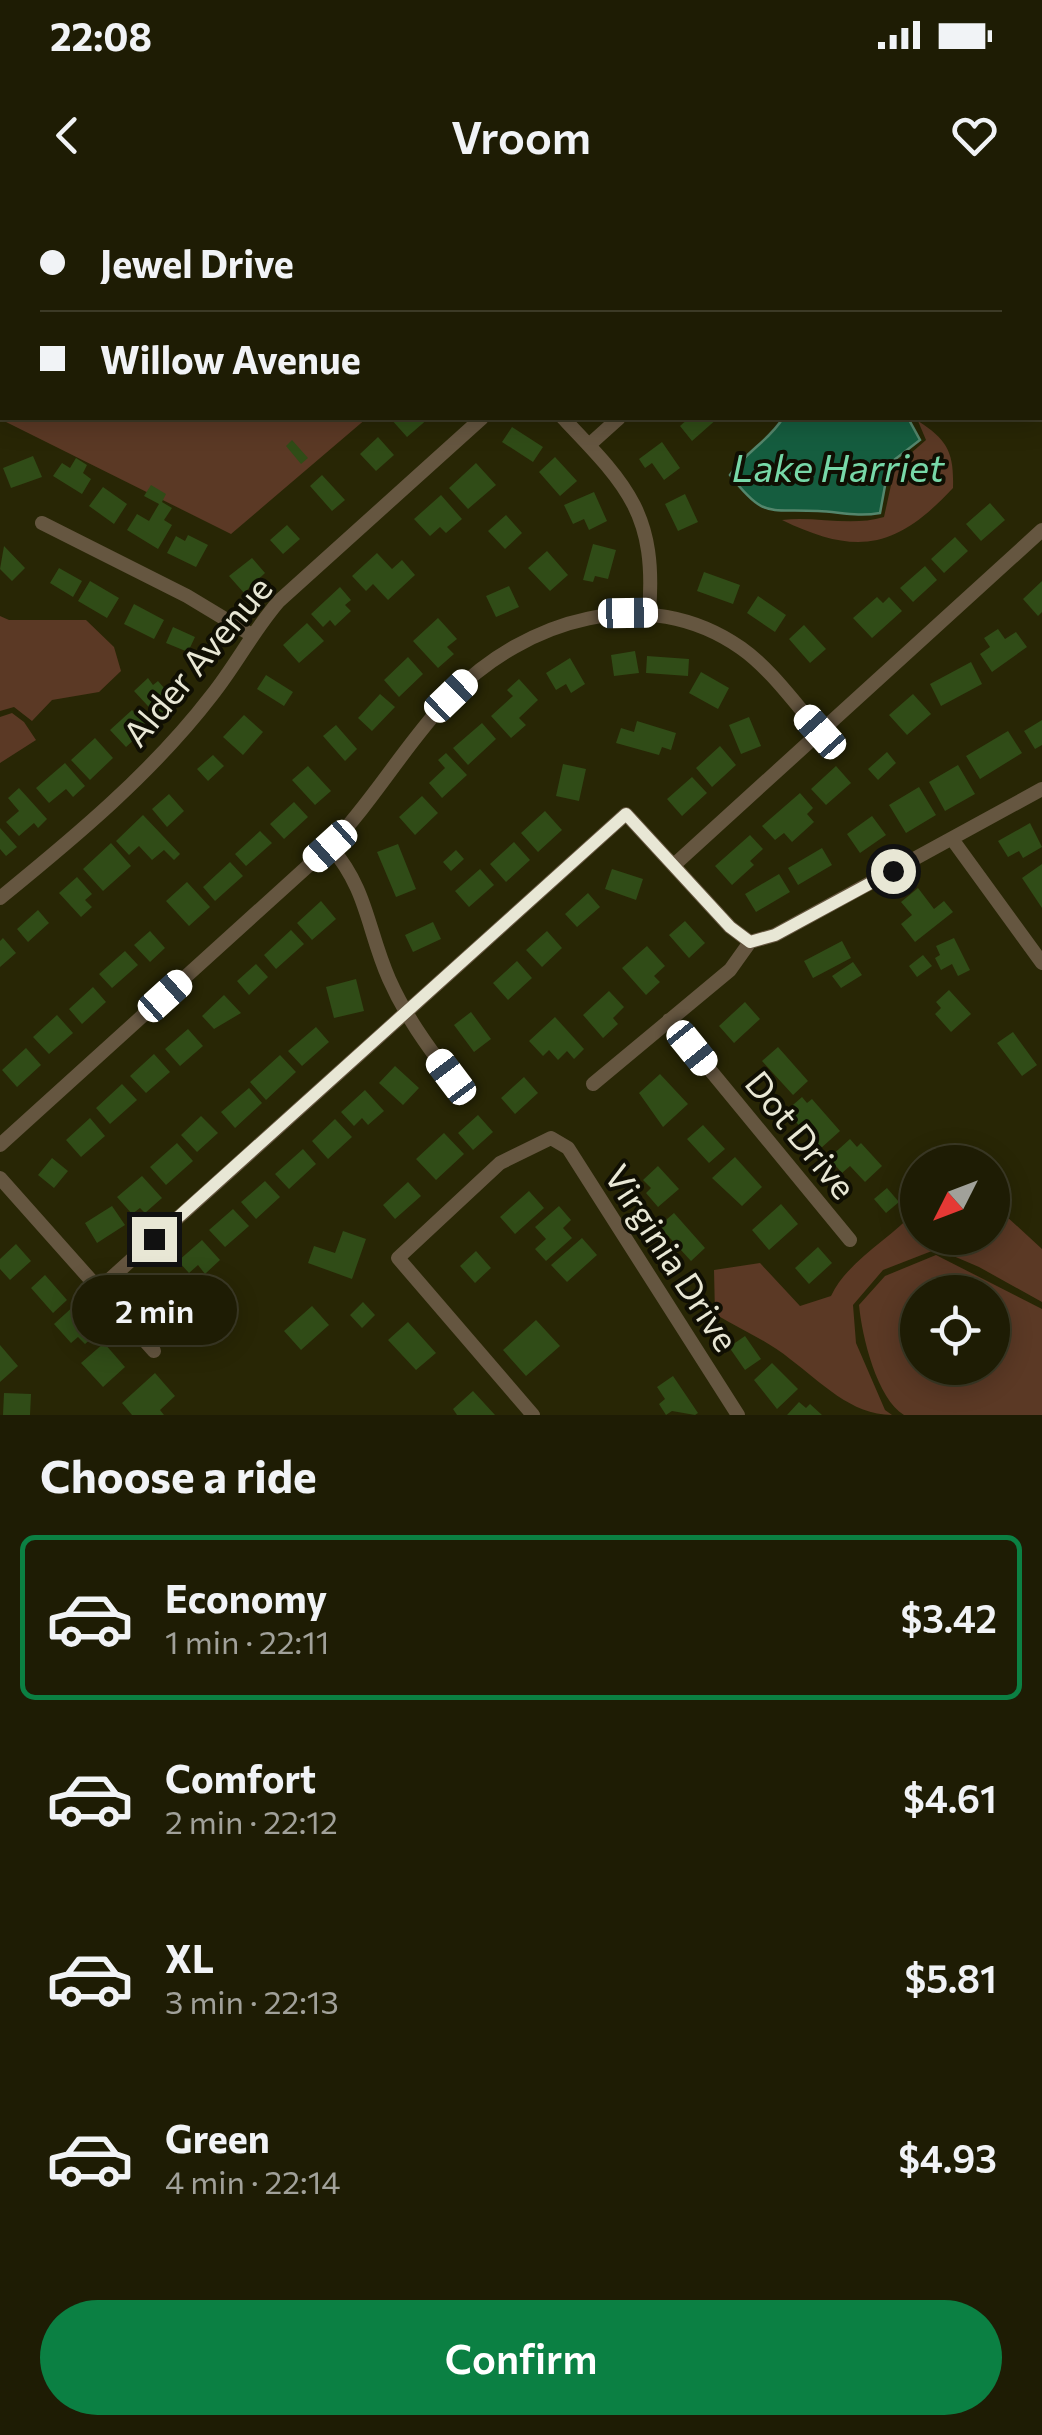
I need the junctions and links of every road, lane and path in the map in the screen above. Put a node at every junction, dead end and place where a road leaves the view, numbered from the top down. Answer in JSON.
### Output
{"nodes":[{"id":1,"x":480,"y":420,"type":"edge"},
{"id":2,"x":565,"y":420,"type":"edge"},
{"id":3,"x":618,"y":420,"type":"edge"},
{"id":4,"x":589,"y":445,"type":"junction"},
{"id":5,"x":42,"y":523,"type":"dead end"},
{"id":6,"x":1042,"y":530,"type":"edge"},
{"id":7,"x":649,"y":612,"type":"junction"},
{"id":8,"x":250,"y":634,"type":"junction"},
{"id":9,"x":820,"y":732,"type":"junction"},
{"id":10,"x":1042,"y":790,"type":"edge"},
{"id":11,"x":952,"y":839,"type":"junction"},
{"id":12,"x":330,"y":846,"type":"junction"},
{"id":13,"x":674,"y":865,"type":"junction"},
{"id":14,"x":0,"y":898,"type":"edge"},
{"id":15,"x":750,"y":942,"type":"junction"},
{"id":16,"x":1042,"y":963,"type":"edge"},
{"id":17,"x":406,"y":1013,"type":"junction"},
{"id":18,"x":669,"y":1020,"type":"junction"},
{"id":19,"x":451,"y":1077,"type":"dead end"},
{"id":20,"x":593,"y":1084,"type":"dead end"},
{"id":21,"x":0,"y":1145,"type":"edge"},
{"id":22,"x":0,"y":1178,"type":"edge"},
{"id":23,"x":850,"y":1240,"type":"dead end"},
{"id":24,"x":98,"y":1290,"type":"junction"},
{"id":25,"x":154,"y":1351,"type":"dead end"},
{"id":26,"x":533,"y":1415,"type":"edge"},
{"id":27,"x":738,"y":1415,"type":"edge"}],
"edges":[{"from":1,"to":8,"type":"street","name":"Alder Avenue"},
{"from":2,"to":4,"type":"street"},
{"from":3,"to":4,"type":"street"},
{"from":4,"to":7,"type":"street"},
{"from":5,"to":8,"type":"street"},
{"from":6,"to":9,"type":"street"},
{"from":7,"to":9,"type":"street"},
{"from":7,"to":12,"type":"street"},
{"from":8,"to":14,"type":"street","name":"Alder Avenue"},
{"from":9,"to":13,"type":"street"},
{"from":10,"to":11,"type":"street"},
{"from":11,"to":15,"type":"street"},
{"from":11,"to":16,"type":"street"},
{"from":12,"to":17,"type":"street"},
{"from":12,"to":21,"type":"street"},
{"from":13,"to":15,"type":"street"},
{"from":13,"to":17,"type":"street"},
{"from":15,"to":18,"type":"street"},
{"from":17,"to":19,"type":"street"},
{"from":17,"to":24,"type":"street"},
{"from":18,"to":20,"type":"street"},
{"from":18,"to":23,"type":"street","name":"Dot Drive"},
{"from":22,"to":24,"type":"street"},
{"from":24,"to":25,"type":"street"},
{"from":26,"to":27,"type":"street","name":"Virginia Drive"}]}
